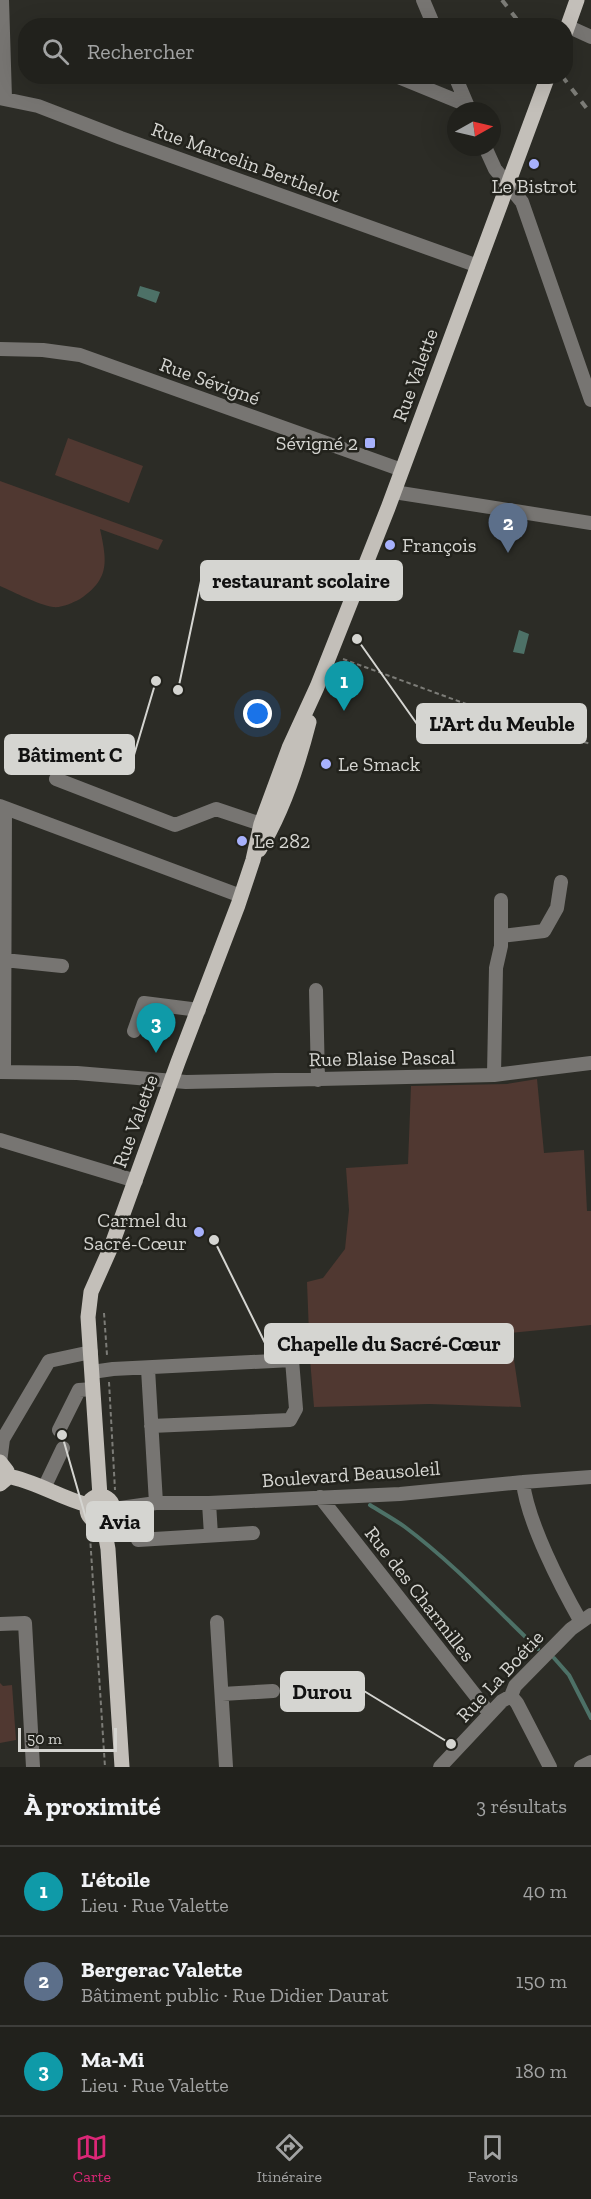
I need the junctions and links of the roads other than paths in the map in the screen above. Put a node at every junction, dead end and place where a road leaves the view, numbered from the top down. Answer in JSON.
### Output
{"nodes":[{"id":1,"x":2,"y":0,"type":"edge"},
{"id":2,"x":423,"y":0,"type":"edge"},
{"id":3,"x":577,"y":0,"type":"edge"},
{"id":4,"x":431,"y":18,"type":"edge"},
{"id":5,"x":570,"y":18,"type":"edge"},
{"id":6,"x":573,"y":31,"type":"edge"},
{"id":7,"x":591,"y":37,"type":"edge"},
{"id":8,"x":414,"y":84,"type":"edge"},
{"id":9,"x":458,"y":84,"type":"edge"},
{"id":10,"x":545,"y":84,"type":"edge"},
{"id":11,"x":3,"y":98,"type":"edge"},
{"id":12,"x":454,"y":102,"type":"edge"},
{"id":13,"x":466,"y":102,"type":"edge"},
{"id":14,"x":489,"y":156,"type":"edge"},
{"id":15,"x":508,"y":185,"type":"junction"},
{"id":16,"x":478,"y":266,"type":"junction"},
{"id":17,"x":0,"y":349,"type":"edge"},
{"id":18,"x":591,"y":400,"type":"edge"},
{"id":19,"x":402,"y":470,"type":"junction"},
{"id":20,"x":394,"y":492,"type":"junction"},
{"id":21,"x":591,"y":523,"type":"edge"},
{"id":22,"x":317,"y":687,"type":"junction"},
{"id":23,"x":56,"y":779,"type":"dead end"},
{"id":24,"x":3,"y":807,"type":"edge"},
{"id":25,"x":261,"y":824,"type":"junction"},
{"id":26,"x":253,"y":860,"type":"junction"},
{"id":27,"x":561,"y":882,"type":"dead end"},
{"id":28,"x":241,"y":896,"type":"junction"},
{"id":29,"x":501,"y":900,"type":"dead end"},
{"id":30,"x":501,"y":936,"type":"junction"},
{"id":31,"x":4,"y":960,"type":"junction"},
{"id":32,"x":62,"y":966,"type":"dead end"},
{"id":33,"x":316,"y":990,"type":"dead end"},
{"id":34,"x":199,"y":1010,"type":"junction"},
{"id":35,"x":134,"y":1031,"type":"dead end"},
{"id":36,"x":591,"y":1063,"type":"edge"},
{"id":37,"x":2,"y":1072,"type":"edge"},
{"id":38,"x":494,"y":1075,"type":"junction"},
{"id":39,"x":318,"y":1080,"type":"junction"},
{"id":40,"x":172,"y":1081,"type":"junction"},
{"id":41,"x":0,"y":1140,"type":"edge"},
{"id":42,"x":136,"y":1181,"type":"junction"},
{"id":43,"x":91,"y":1352,"type":"junction"},
{"id":44,"x":148,"y":1369,"type":"junction"},
{"id":45,"x":92,"y":1372,"type":"junction"},
{"id":46,"x":93,"y":1389,"type":"junction"},
{"id":47,"x":152,"y":1426,"type":"junction"},
{"id":48,"x":59,"y":1430,"type":"dead end"},
{"id":49,"x":63,"y":1448,"type":"dead end"},
{"id":50,"x":2,"y":1471,"type":"edge"},
{"id":51,"x":591,"y":1478,"type":"edge"},
{"id":52,"x":523,"y":1482,"type":"junction"},
{"id":53,"x":45,"y":1488,"type":"junction"},
{"id":54,"x":320,"y":1497,"type":"junction"},
{"id":55,"x":156,"y":1503,"type":"junction"},
{"id":56,"x":209,"y":1503,"type":"junction"},
{"id":57,"x":101,"y":1508,"type":"junction"},
{"id":58,"x":253,"y":1533,"type":"dead end"},
{"id":59,"x":211,"y":1535,"type":"junction"},
{"id":60,"x":138,"y":1540,"type":"dead end"},
{"id":61,"x":586,"y":1618,"type":"edge"},
{"id":62,"x":217,"y":1622,"type":"dead end"},
{"id":63,"x":0,"y":1624,"type":"edge"},
{"id":64,"x":273,"y":1691,"type":"dead end"},
{"id":65,"x":222,"y":1694,"type":"junction"},
{"id":66,"x":511,"y":1696,"type":"junction"},
{"id":67,"x":490,"y":1714,"type":"junction"},
{"id":68,"x":591,"y":1762,"type":"edge"},
{"id":69,"x":33,"y":1767,"type":"edge"},
{"id":70,"x":122,"y":1767,"type":"edge"},
{"id":71,"x":226,"y":1767,"type":"edge"},
{"id":72,"x":440,"y":1767,"type":"edge"},
{"id":73,"x":550,"y":1767,"type":"edge"},
{"id":74,"x":581,"y":1767,"type":"edge"}],
"edges":[{"from":1,"to":11,"type":"street"},
{"from":2,"to":4,"type":"street"},
{"from":3,"to":5,"type":"main road"},
{"from":6,"to":7,"type":"street"},
{"from":8,"to":12,"type":"street"},
{"from":9,"to":13,"type":"street"},
{"from":10,"to":15,"type":"main road","name":"Rue Valette"},
{"from":11,"to":16,"type":"street","name":"Rue Marcelin Berthelot"},
{"from":14,"to":15,"type":"street"},
{"from":15,"to":16,"type":"main road","name":"Rue Valette"},
{"from":15,"to":18,"type":"street"},
{"from":16,"to":19,"type":"main road","name":"Rue Valette"},
{"from":17,"to":19,"type":"street","name":"Rue Sévigné"},
{"from":19,"to":20,"type":"main road","name":"Rue Valette"},
{"from":20,"to":21,"type":"street"},
{"from":20,"to":22,"type":"main road","name":"Rue Valette"},
{"from":22,"to":25,"type":"main road","name":"Rue Valette"},
{"from":22,"to":26,"type":"main road","name":"Rue Valette"},
{"from":23,"to":25,"type":"street"},
{"from":24,"to":28,"type":"street"},
{"from":24,"to":31,"type":"street"},
{"from":25,"to":26,"type":"main road","name":"Rue Valette"},
{"from":26,"to":28,"type":"main road","name":"Rue Valette"},
{"from":27,"to":30,"type":"street"},
{"from":28,"to":34,"type":"main road","name":"Rue Valette"},
{"from":29,"to":30,"type":"street"},
{"from":30,"to":38,"type":"street"},
{"from":31,"to":32,"type":"street"},
{"from":31,"to":37,"type":"street"},
{"from":33,"to":39,"type":"street"},
{"from":34,"to":35,"type":"street"},
{"from":34,"to":40,"type":"main road","name":"Rue Valette"},
{"from":36,"to":38,"type":"street","name":"Rue Blaise Pascal"},
{"from":37,"to":40,"type":"street","name":"Rue Blaise Pascal"},
{"from":38,"to":39,"type":"street","name":"Rue Blaise Pascal"},
{"from":39,"to":40,"type":"street","name":"Rue Blaise Pascal"},
{"from":40,"to":42,"type":"main road","name":"Rue Valette"},
{"from":41,"to":42,"type":"street"},
{"from":42,"to":43,"type":"main road","name":"Rue Valette"},
{"from":43,"to":45,"type":"main road","name":"Rue Valette"},
{"from":43,"to":50,"type":"street"},
{"from":44,"to":45,"type":"street"},
{"from":44,"to":47,"type":"street"},
{"from":44,"to":47,"type":"street"},
{"from":45,"to":46,"type":"main road","name":"Rue Valette"},
{"from":46,"to":48,"type":"street"},
{"from":46,"to":57,"type":"main road","name":"Rue Valette"},
{"from":47,"to":55,"type":"street"},
{"from":49,"to":53,"type":"street"},
{"from":50,"to":53,"type":"main road","name":"Boulevard Beausoleil"},
{"from":51,"to":52,"type":"street","name":"Boulevard Beausoleil"},
{"from":52,"to":54,"type":"street","name":"Boulevard Beausoleil"},
{"from":52,"to":61,"type":"street"},
{"from":53,"to":57,"type":"main road","name":"Boulevard Beausoleil"},
{"from":54,"to":56,"type":"street","name":"Boulevard Beausoleil"},
{"from":54,"to":67,"type":"street","name":"Rue des Charmilles"},
{"from":55,"to":56,"type":"street","name":"Boulevard Beausoleil"},
{"from":55,"to":57,"type":"street","name":"Boulevard Beausoleil"},
{"from":56,"to":59,"type":"street"},
{"from":57,"to":70,"type":"main road","name":"Rue Valette"},
{"from":58,"to":59,"type":"street"},
{"from":59,"to":60,"type":"street"},
{"from":61,"to":66,"type":"street","name":"Rue La Boétie"},
{"from":62,"to":65,"type":"street"},
{"from":63,"to":69,"type":"street"},
{"from":64,"to":65,"type":"street"},
{"from":65,"to":71,"type":"street"},
{"from":66,"to":67,"type":"street","name":"Rue La Boétie"},
{"from":66,"to":73,"type":"street"},
{"from":67,"to":72,"type":"street","name":"Rue La Boétie"},
{"from":68,"to":74,"type":"street"}]}
